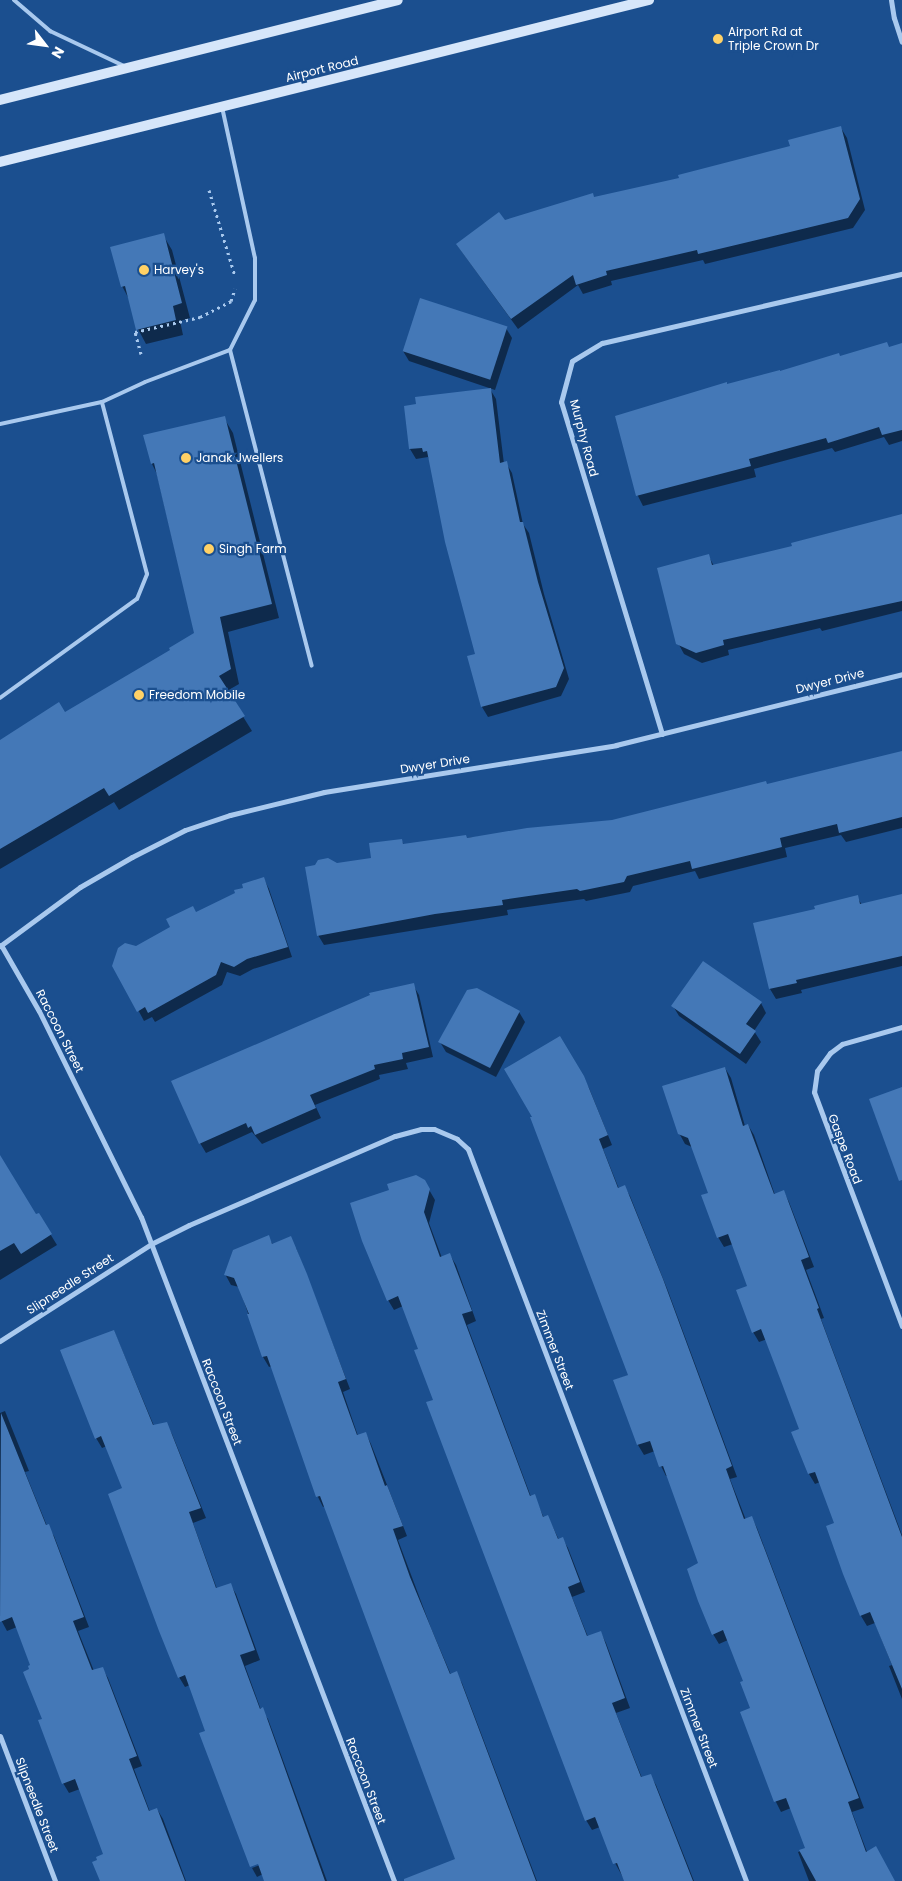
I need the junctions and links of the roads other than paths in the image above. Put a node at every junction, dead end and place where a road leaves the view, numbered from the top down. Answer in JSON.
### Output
{"nodes":[{"id":1,"x":14,"y":0,"type":"edge"},
{"id":2,"x":398,"y":0,"type":"edge"},
{"id":3,"x":650,"y":0,"type":"edge"},
{"id":4,"x":891,"y":0,"type":"edge"},
{"id":5,"x":902,"y":42,"type":"edge"},
{"id":6,"x":128,"y":68,"type":"junction"},
{"id":7,"x":0,"y":100,"type":"edge"},
{"id":8,"x":222,"y":108,"type":"junction"},
{"id":9,"x":0,"y":162,"type":"edge"},
{"id":10,"x":902,"y":274,"type":"edge"},
{"id":11,"x":230,"y":350,"type":"junction"},
{"id":12,"x":102,"y":402,"type":"junction"},
{"id":13,"x":0,"y":424,"type":"edge"},
{"id":14,"x":312,"y":666,"type":"dead end"},
{"id":15,"x":902,"y":674,"type":"edge"},
{"id":16,"x":0,"y":698,"type":"edge"},
{"id":17,"x":662,"y":734,"type":"junction"},
{"id":18,"x":0,"y":945,"type":"edge"},
{"id":19,"x":902,"y":1027,"type":"edge"},
{"id":20,"x":151,"y":1244,"type":"junction"},
{"id":21,"x":902,"y":1326,"type":"edge"},
{"id":22,"x":0,"y":1341,"type":"edge"},
{"id":23,"x":0,"y":1736,"type":"edge"},
{"id":24,"x":56,"y":1881,"type":"edge"},
{"id":25,"x":394,"y":1881,"type":"edge"},
{"id":26,"x":746,"y":1881,"type":"edge"}],
"edges":[{"from":1,"to":6,"type":"lane"},
{"from":2,"to":6,"type":"main road"},
{"from":3,"to":8,"type":"main road","name":"Airport Road"},
{"from":4,"to":5,"type":"street"},
{"from":6,"to":7,"type":"main road"},
{"from":8,"to":9,"type":"main road","name":"Airport Road"},
{"from":8,"to":11,"type":"lane"},
{"from":10,"to":17,"type":"street","name":"Murphy Road"},
{"from":11,"to":12,"type":"lane"},
{"from":11,"to":14,"type":"lane"},
{"from":12,"to":13,"type":"lane"},
{"from":12,"to":16,"type":"lane"},
{"from":15,"to":17,"type":"street","name":"Dwyer Drive"},
{"from":17,"to":18,"type":"street","name":"Dwyer Drive"},
{"from":18,"to":20,"type":"street","name":"Raccoon Street"},
{"from":19,"to":21,"type":"street","name":"Gaspe Road"},
{"from":20,"to":22,"type":"street","name":"Slipneedle Street"},
{"from":20,"to":25,"type":"street","name":"Raccoon Street"},
{"from":20,"to":26,"type":"street","name":"Zimmer Street"},
{"from":23,"to":24,"type":"street","name":"Slipneedle Street"}]}
